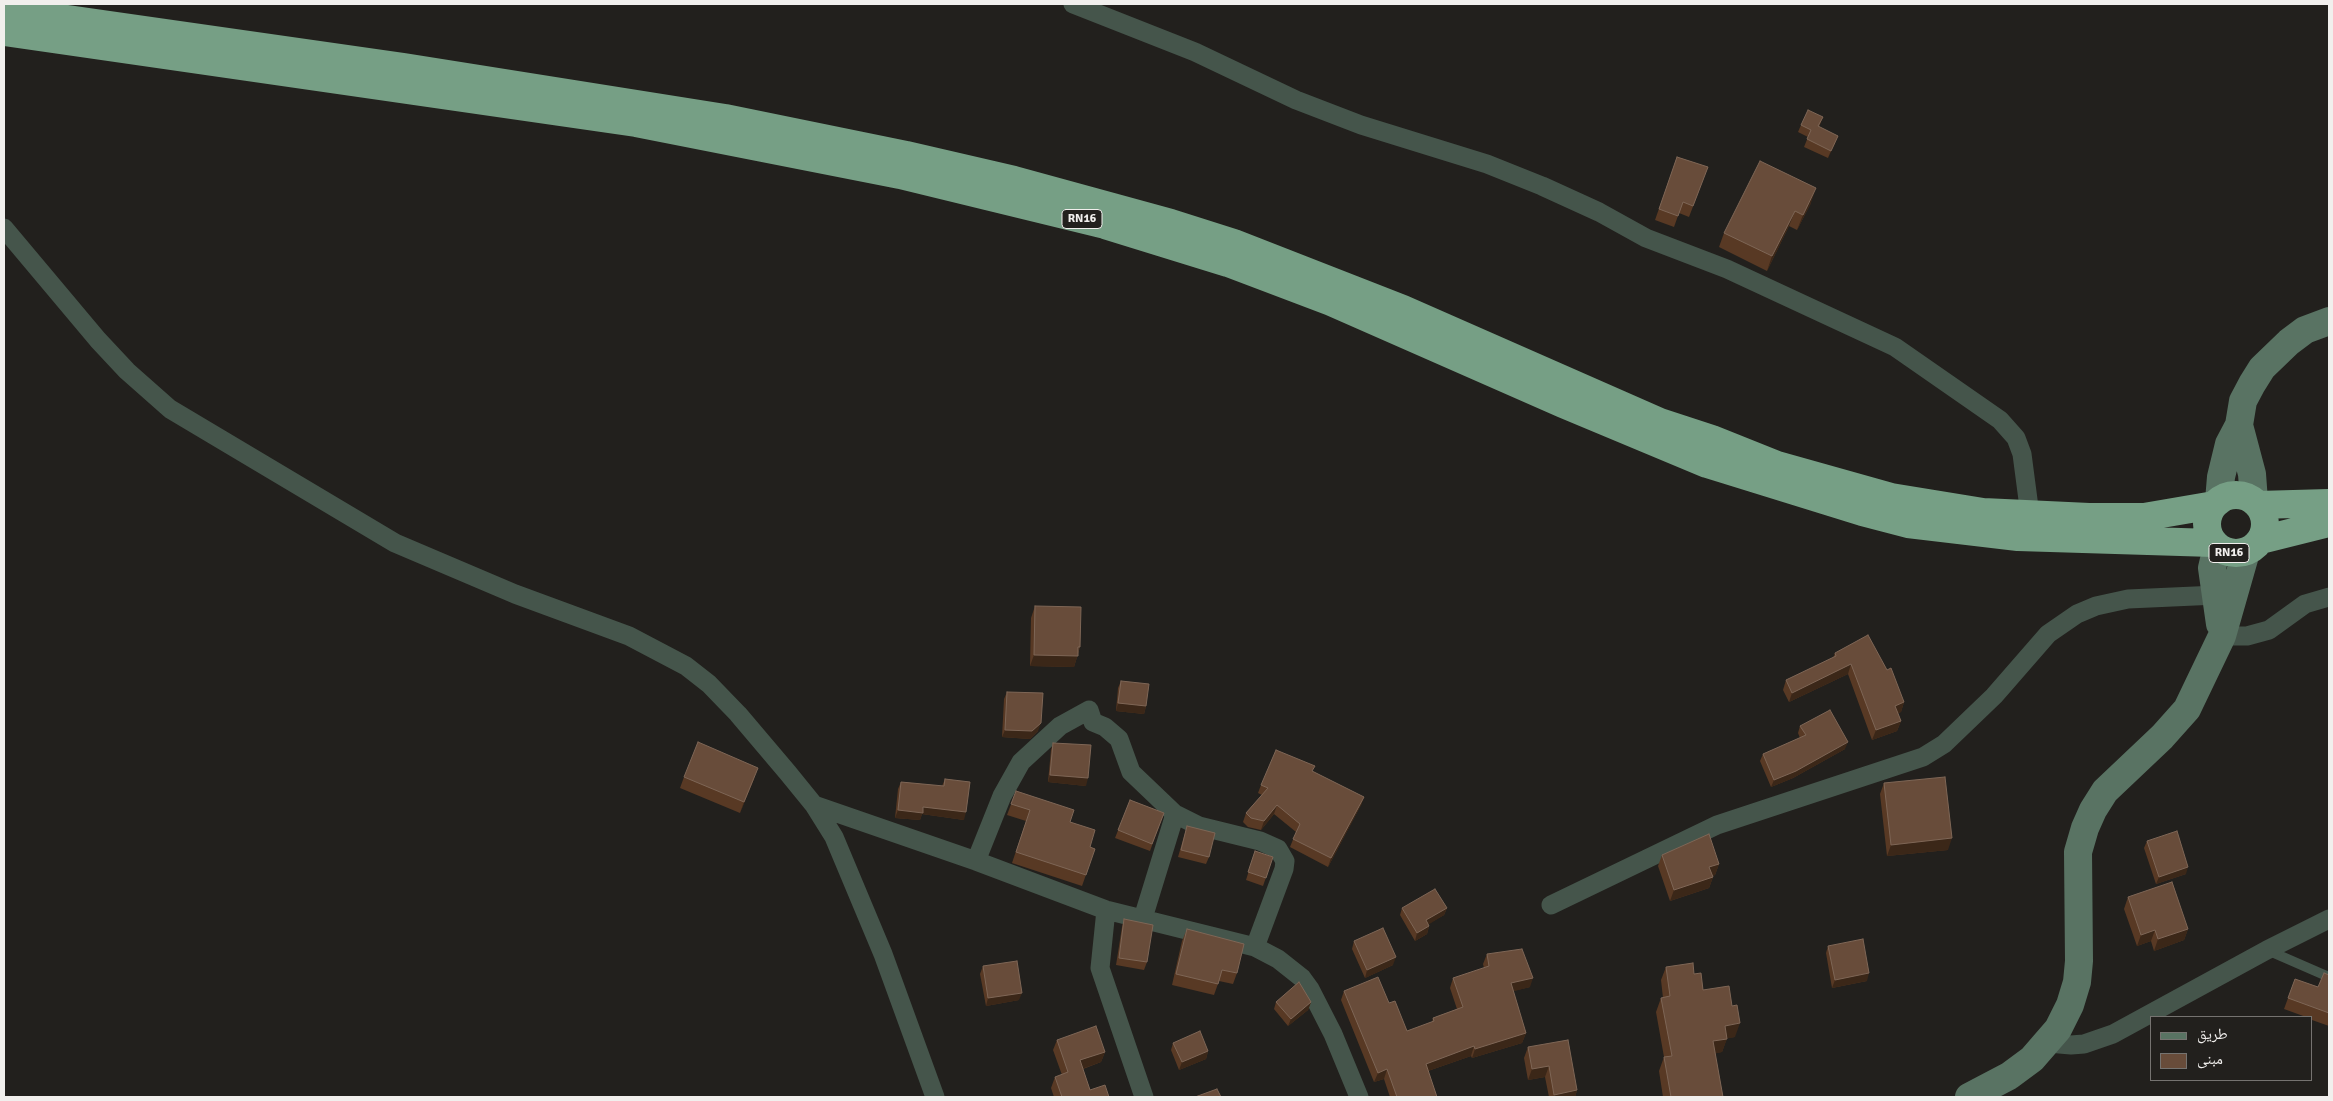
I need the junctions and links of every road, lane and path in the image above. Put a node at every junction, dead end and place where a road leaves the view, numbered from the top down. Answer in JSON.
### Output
{"nodes":[{"id":1,"x":1073,"y":4,"type":"edge"},
{"id":2,"x":4,"y":10,"type":"edge"},
{"id":3,"x":4,"y":32,"type":"edge"},
{"id":4,"x":4,"y":228,"type":"edge"},
{"id":5,"x":2327,"y":318,"type":"edge"},
{"id":6,"x":2239,"y":425,"type":"junction"},
{"id":7,"x":2216,"y":503,"type":"junction"},
{"id":8,"x":2256,"y":503,"type":"junction"},
{"id":9,"x":2329,"y":503,"type":"edge"},
{"id":10,"x":2030,"y":516,"type":"junction"},
{"id":11,"x":2329,"y":523,"type":"edge"},
{"id":12,"x":2215,"y":545,"type":"junction"},
{"id":13,"x":2254,"y":546,"type":"junction"},
{"id":14,"x":2217,"y":596,"type":"junction"},
{"id":15,"x":2329,"y":597,"type":"edge"},
{"id":16,"x":2222,"y":636,"type":"junction"},
{"id":17,"x":814,"y":805,"type":"junction"},
{"id":18,"x":1175,"y":814,"type":"junction"},
{"id":19,"x":976,"y":860,"type":"junction"},
{"id":20,"x":1551,"y":905,"type":"dead end"},
{"id":21,"x":1106,"y":910,"type":"junction"},
{"id":22,"x":1143,"y":918,"type":"junction"},
{"id":23,"x":2329,"y":919,"type":"edge"},
{"id":24,"x":1255,"y":947,"type":"junction"},
{"id":25,"x":2267,"y":950,"type":"junction"},
{"id":26,"x":2329,"y":977,"type":"edge"},
{"id":27,"x":2048,"y":1043,"type":"junction"},
{"id":28,"x":935,"y":1097,"type":"edge"},
{"id":29,"x":1144,"y":1097,"type":"edge"},
{"id":30,"x":1359,"y":1097,"type":"edge"},
{"id":31,"x":1969,"y":1097,"type":"edge"}],
"edges":[{"from":1,"to":10,"type":"street"},
{"from":2,"to":10,"type":"highway","number":"RN16"},
{"from":3,"to":12,"type":"highway","number":"RN16"},
{"from":4,"to":17,"type":"street"},
{"from":5,"to":6,"type":"main road"},
{"from":6,"to":7,"type":"main road"},
{"from":6,"to":8,"type":"main road"},
{"from":7,"to":8,"type":"highway","number":"RN16"},
{"from":7,"to":10,"type":"highway","number":"RN16"},
{"from":7,"to":12,"type":"highway","number":"RN16"},
{"from":8,"to":9,"type":"highway","number":"RN16"},
{"from":8,"to":13,"type":"highway","number":"RN16"},
{"from":11,"to":13,"type":"highway","number":"RN16"},
{"from":12,"to":13,"type":"highway","number":"RN16"},
{"from":12,"to":14,"type":"main road"},
{"from":13,"to":16,"type":"main road"},
{"from":14,"to":16,"type":"main road"},
{"from":14,"to":20,"type":"street"},
{"from":15,"to":16,"type":"street"},
{"from":16,"to":27,"type":"main road"},
{"from":17,"to":19,"type":"street"},
{"from":17,"to":28,"type":"street"},
{"from":18,"to":19,"type":"street"},
{"from":18,"to":22,"type":"street"},
{"from":18,"to":24,"type":"street"},
{"from":19,"to":21,"type":"street"},
{"from":21,"to":22,"type":"street"},
{"from":21,"to":29,"type":"street"},
{"from":22,"to":24,"type":"street"},
{"from":23,"to":25,"type":"street"},
{"from":24,"to":30,"type":"street"},
{"from":25,"to":26,"type":"lane"},
{"from":25,"to":27,"type":"street"},
{"from":27,"to":31,"type":"main road"}]}
